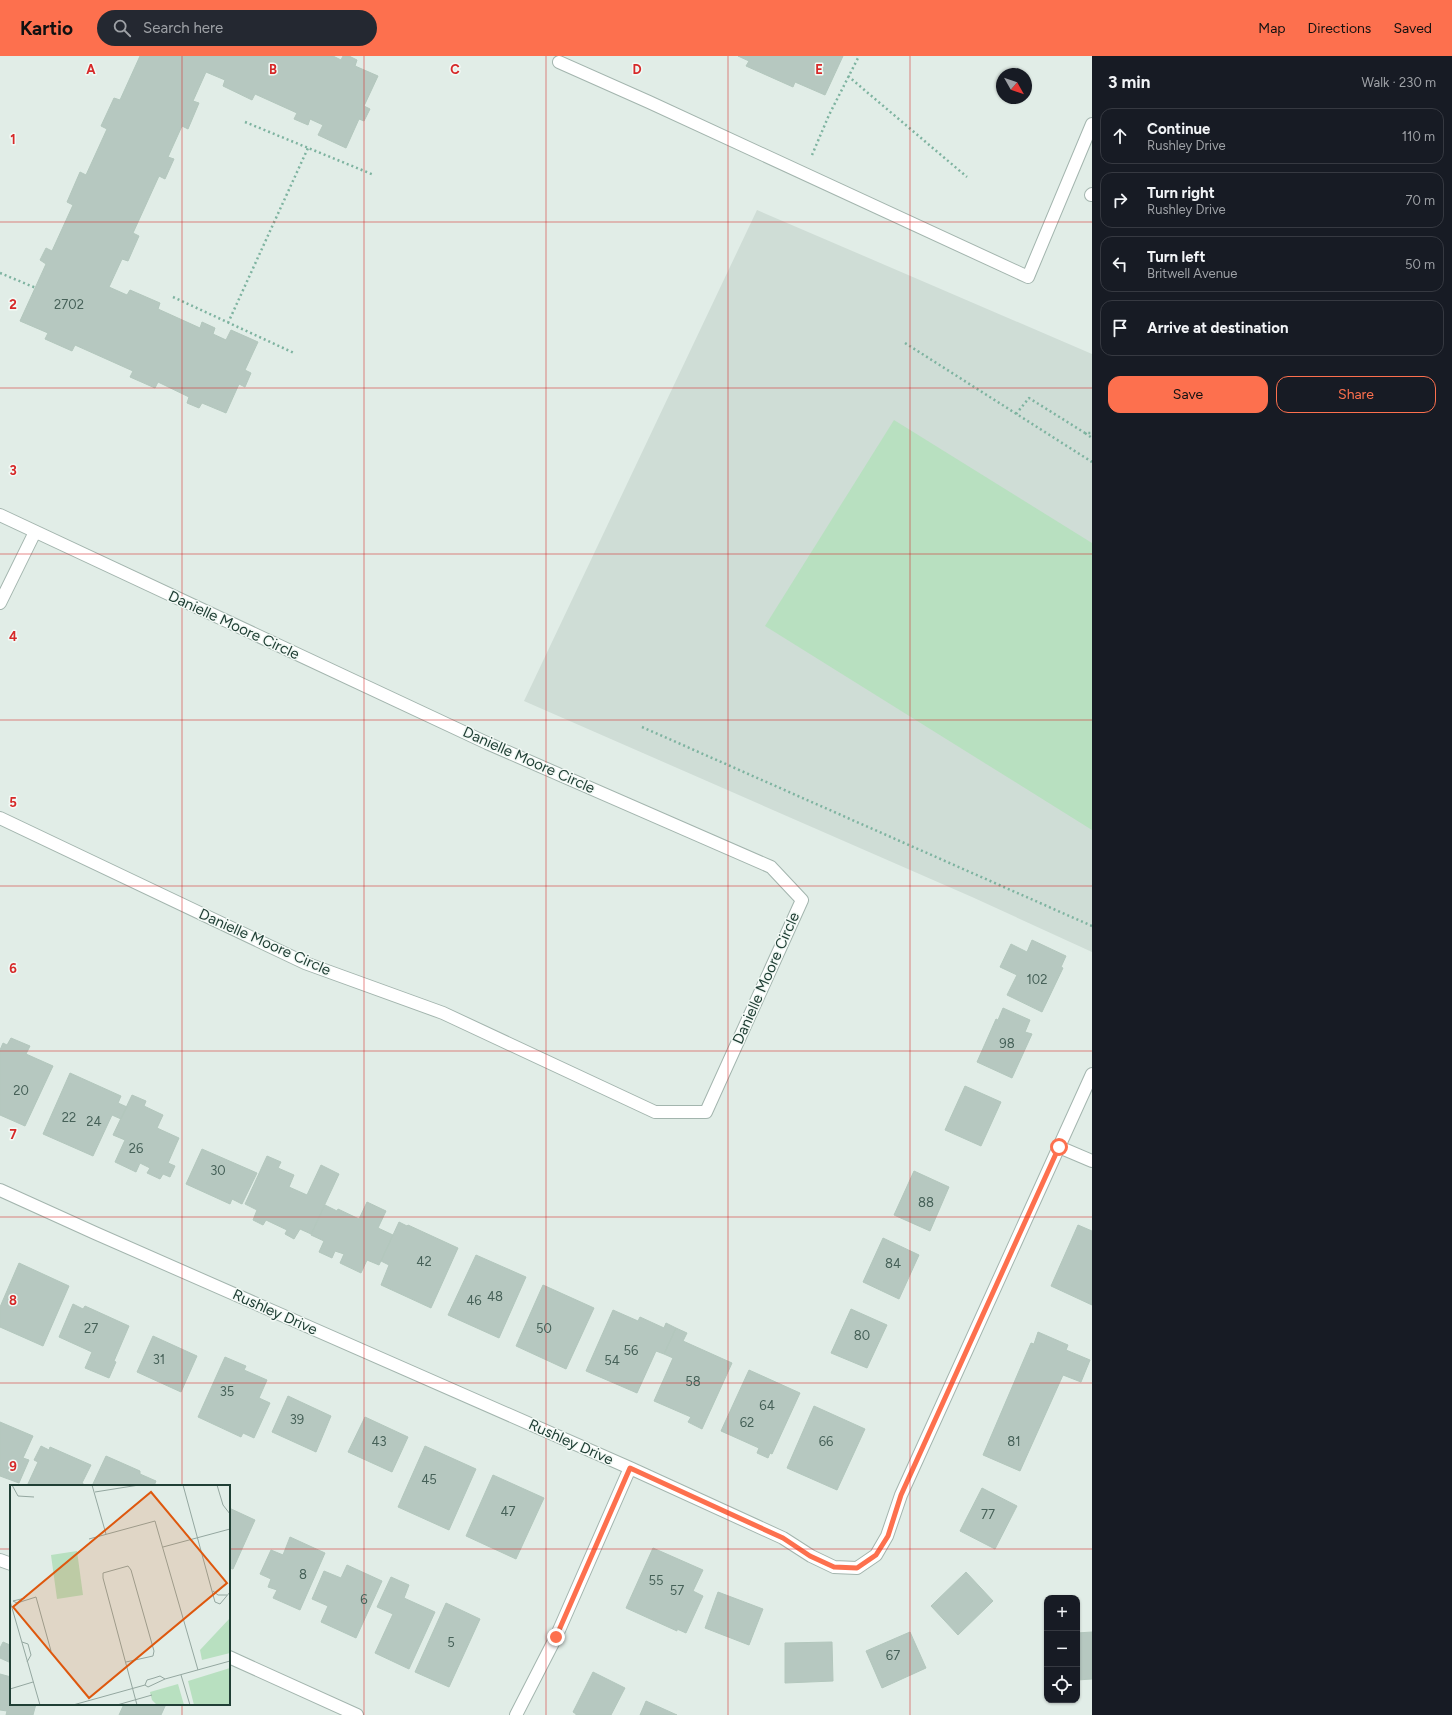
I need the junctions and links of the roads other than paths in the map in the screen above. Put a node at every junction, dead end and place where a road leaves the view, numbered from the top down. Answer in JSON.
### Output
{"nodes":[{"id":1,"x":559,"y":62,"type":"dead end"},
{"id":2,"x":1092,"y":124,"type":"edge"},
{"id":3,"x":0,"y":516,"type":"edge"},
{"id":4,"x":35,"y":532,"type":"junction"},
{"id":5,"x":0,"y":603,"type":"edge"},
{"id":6,"x":0,"y":818,"type":"edge"},
{"id":7,"x":1092,"y":1074,"type":"edge"},
{"id":8,"x":1059,"y":1147,"type":"junction"},
{"id":9,"x":1092,"y":1162,"type":"edge"},
{"id":10,"x":0,"y":1190,"type":"edge"},
{"id":11,"x":630,"y":1468,"type":"junction"},
{"id":12,"x":0,"y":1560,"type":"edge"},
{"id":13,"x":10,"y":1564,"type":"edge"},
{"id":14,"x":10,"y":1569,"type":"edge"},
{"id":15,"x":0,"y":1570,"type":"edge"},
{"id":16,"x":230,"y":1657,"type":"edge"},
{"id":17,"x":357,"y":1715,"type":"edge"},
{"id":18,"x":516,"y":1715,"type":"edge"}],
"edges":[{"from":1,"to":2,"type":"street"},
{"from":3,"to":4,"type":"street","name":"Danielle Moore Circle"},
{"from":4,"to":5,"type":"street"},
{"from":4,"to":6,"type":"street","name":"Danielle Moore Circle"},
{"from":7,"to":8,"type":"street","name":"Rushley Drive"},
{"from":8,"to":9,"type":"street"},
{"from":8,"to":11,"type":"street","name":"Rushley Drive"},
{"from":10,"to":11,"type":"street","name":"Rushley Drive"},
{"from":11,"to":18,"type":"street"},
{"from":12,"to":13,"type":"street"},
{"from":14,"to":15,"type":"street"},
{"from":16,"to":17,"type":"street"}]}
